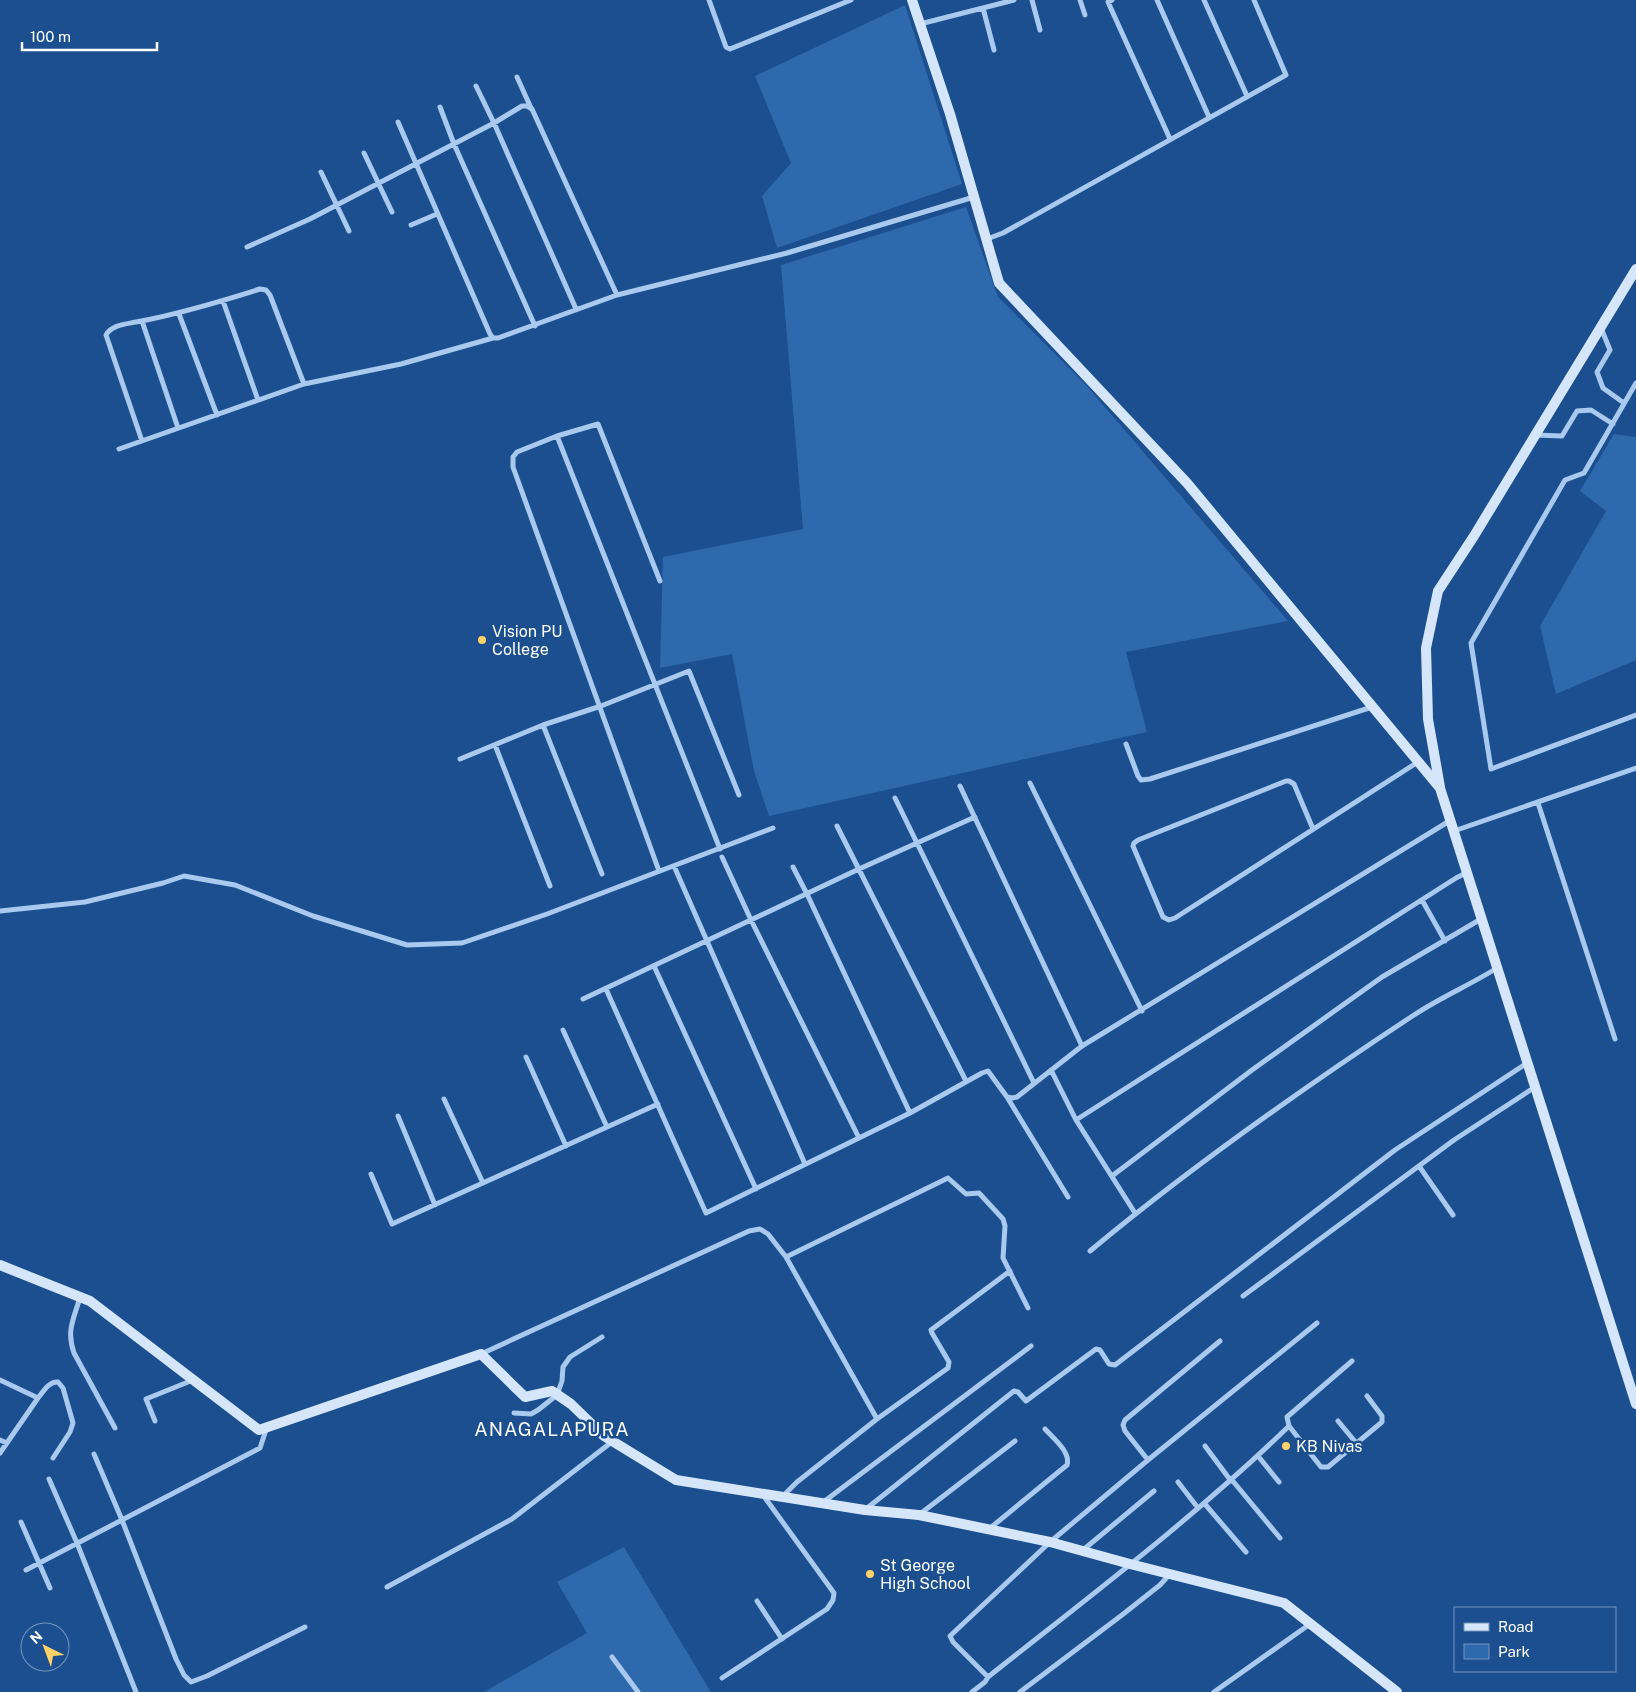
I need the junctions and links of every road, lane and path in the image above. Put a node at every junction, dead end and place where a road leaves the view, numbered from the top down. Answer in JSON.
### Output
{"nodes":[{"id":1,"x":709,"y":0,"type":"edge"},
{"id":2,"x":851,"y":0,"type":"edge"},
{"id":3,"x":912,"y":0,"type":"edge"},
{"id":4,"x":1014,"y":0,"type":"edge"},
{"id":5,"x":1032,"y":0,"type":"edge"},
{"id":6,"x":1080,"y":0,"type":"edge"},
{"id":7,"x":1112,"y":0,"type":"edge"},
{"id":8,"x":1157,"y":0,"type":"edge"},
{"id":9,"x":1204,"y":0,"type":"edge"},
{"id":10,"x":1254,"y":0,"type":"edge"},
{"id":11,"x":983,"y":8,"type":"junction"},
{"id":12,"x":1085,"y":15,"type":"dead end"},
{"id":13,"x":920,"y":24,"type":"junction"},
{"id":14,"x":1040,"y":30,"type":"dead end"},
{"id":15,"x":994,"y":50,"type":"dead end"},
{"id":16,"x":517,"y":77,"type":"dead end"},
{"id":17,"x":476,"y":86,"type":"dead end"},
{"id":18,"x":1247,"y":96,"type":"junction"},
{"id":19,"x":440,"y":107,"type":"dead end"},
{"id":20,"x":532,"y":108,"type":"junction"},
{"id":21,"x":1209,"y":117,"type":"junction"},
{"id":22,"x":398,"y":122,"type":"dead end"},
{"id":23,"x":494,"y":123,"type":"junction"},
{"id":24,"x":1170,"y":139,"type":"junction"},
{"id":25,"x":454,"y":144,"type":"junction"},
{"id":26,"x":364,"y":153,"type":"dead end"},
{"id":27,"x":414,"y":163,"type":"junction"},
{"id":28,"x":321,"y":172,"type":"dead end"},
{"id":29,"x":378,"y":183,"type":"junction"},
{"id":30,"x":974,"y":197,"type":"junction"},
{"id":31,"x":336,"y":205,"type":"junction"},
{"id":32,"x":392,"y":212,"type":"dead end"},
{"id":33,"x":437,"y":214,"type":"junction"},
{"id":34,"x":411,"y":224,"type":"dead end"},
{"id":35,"x":349,"y":231,"type":"dead end"},
{"id":36,"x":986,"y":239,"type":"junction"},
{"id":37,"x":247,"y":247,"type":"dead end"},
{"id":38,"x":1636,"y":269,"type":"edge"},
{"id":39,"x":616,"y":295,"type":"junction"},
{"id":40,"x":223,"y":300,"type":"junction"},
{"id":41,"x":576,"y":309,"type":"junction"},
{"id":42,"x":179,"y":314,"type":"junction"},
{"id":43,"x":142,"y":321,"type":"junction"},
{"id":44,"x":535,"y":326,"type":"junction"},
{"id":45,"x":1601,"y":327,"type":"junction"},
{"id":46,"x":493,"y":338,"type":"junction"},
{"id":47,"x":1636,"y":383,"type":"edge"},
{"id":48,"x":304,"y":384,"type":"junction"},
{"id":49,"x":258,"y":400,"type":"junction"},
{"id":50,"x":1624,"y":402,"type":"junction"},
{"id":51,"x":217,"y":415,"type":"junction"},
{"id":52,"x":1612,"y":424,"type":"junction"},
{"id":53,"x":178,"y":428,"type":"junction"},
{"id":54,"x":1535,"y":435,"type":"junction"},
{"id":55,"x":557,"y":436,"type":"junction"},
{"id":56,"x":142,"y":441,"type":"junction"},
{"id":57,"x":119,"y":449,"type":"dead end"},
{"id":58,"x":660,"y":581,"type":"dead end"},
{"id":59,"x":655,"y":685,"type":"junction"},
{"id":60,"x":600,"y":706,"type":"junction"},
{"id":61,"x":1373,"y":707,"type":"junction"},
{"id":62,"x":1636,"y":715,"type":"edge"},
{"id":63,"x":543,"y":725,"type":"junction"},
{"id":64,"x":495,"y":744,"type":"junction"},
{"id":65,"x":1126,"y":744,"type":"dead end"},
{"id":66,"x":460,"y":759,"type":"dead end"},
{"id":67,"x":1418,"y":762,"type":"junction"},
{"id":68,"x":1636,"y":768,"type":"edge"},
{"id":69,"x":1030,"y":783,"type":"dead end"},
{"id":70,"x":960,"y":786,"type":"dead end"},
{"id":71,"x":1440,"y":788,"type":"junction"},
{"id":72,"x":739,"y":795,"type":"dead end"},
{"id":73,"x":895,"y":798,"type":"dead end"},
{"id":74,"x":1538,"y":803,"type":"junction"},
{"id":75,"x":975,"y":817,"type":"junction"},
{"id":76,"x":1451,"y":820,"type":"junction"},
{"id":77,"x":837,"y":826,"type":"dead end"},
{"id":78,"x":773,"y":828,"type":"dead end"},
{"id":79,"x":1313,"y":830,"type":"junction"},
{"id":80,"x":1454,"y":832,"type":"junction"},
{"id":81,"x":917,"y":844,"type":"junction"},
{"id":82,"x":720,"y":849,"type":"junction"},
{"id":83,"x":722,"y":857,"type":"dead end"},
{"id":84,"x":674,"y":866,"type":"junction"},
{"id":85,"x":792,"y":867,"type":"dead end"},
{"id":86,"x":859,"y":869,"type":"junction"},
{"id":87,"x":659,"y":872,"type":"junction"},
{"id":88,"x":1467,"y":873,"type":"junction"},
{"id":89,"x":602,"y":874,"type":"dead end"},
{"id":90,"x":550,"y":886,"type":"dead end"},
{"id":91,"x":807,"y":894,"type":"junction"},
{"id":92,"x":1422,"y":900,"type":"junction"},
{"id":93,"x":0,"y":911,"type":"edge"},
{"id":94,"x":1482,"y":919,"type":"junction"},
{"id":95,"x":751,"y":920,"type":"junction"},
{"id":96,"x":707,"y":941,"type":"junction"},
{"id":97,"x":1445,"y":941,"type":"junction"},
{"id":98,"x":654,"y":966,"type":"junction"},
{"id":99,"x":1497,"y":968,"type":"junction"},
{"id":100,"x":606,"y":989,"type":"junction"},
{"id":101,"x":584,"y":999,"type":"dead end"},
{"id":102,"x":1142,"y":1011,"type":"junction"},
{"id":103,"x":563,"y":1030,"type":"dead end"},
{"id":104,"x":1615,"y":1039,"type":"dead end"},
{"id":105,"x":1082,"y":1046,"type":"junction"},
{"id":106,"x":526,"y":1057,"type":"dead end"},
{"id":107,"x":1527,"y":1063,"type":"junction"},
{"id":108,"x":1051,"y":1070,"type":"junction"},
{"id":109,"x":966,"y":1081,"type":"junction"},
{"id":110,"x":1034,"y":1083,"type":"junction"},
{"id":111,"x":1535,"y":1086,"type":"junction"},
{"id":112,"x":1007,"y":1097,"type":"junction"},
{"id":113,"x":444,"y":1099,"type":"dead end"},
{"id":114,"x":658,"y":1104,"type":"junction"},
{"id":115,"x":910,"y":1113,"type":"junction"},
{"id":116,"x":398,"y":1116,"type":"dead end"},
{"id":117,"x":1076,"y":1120,"type":"junction"},
{"id":118,"x":607,"y":1127,"type":"junction"},
{"id":119,"x":859,"y":1138,"type":"junction"},
{"id":120,"x":566,"y":1146,"type":"junction"},
{"id":121,"x":805,"y":1164,"type":"junction"},
{"id":122,"x":1419,"y":1166,"type":"junction"},
{"id":123,"x":371,"y":1174,"type":"dead end"},
{"id":124,"x":1112,"y":1176,"type":"junction"},
{"id":125,"x":483,"y":1183,"type":"junction"},
{"id":126,"x":756,"y":1188,"type":"junction"},
{"id":127,"x":1068,"y":1196,"type":"dead end"},
{"id":128,"x":434,"y":1205,"type":"junction"},
{"id":129,"x":1135,"y":1214,"type":"junction"},
{"id":130,"x":1453,"y":1214,"type":"dead end"},
{"id":131,"x":1090,"y":1251,"type":"dead end"},
{"id":132,"x":786,"y":1257,"type":"junction"},
{"id":133,"x":0,"y":1265,"type":"edge"},
{"id":134,"x":1010,"y":1271,"type":"junction"},
{"id":135,"x":1242,"y":1296,"type":"dead end"},
{"id":136,"x":80,"y":1297,"type":"junction"},
{"id":137,"x":1028,"y":1308,"type":"dead end"},
{"id":138,"x":1317,"y":1324,"type":"dead end"},
{"id":139,"x":602,"y":1337,"type":"dead end"},
{"id":140,"x":1220,"y":1340,"type":"dead end"},
{"id":141,"x":1032,"y":1346,"type":"dead end"},
{"id":142,"x":481,"y":1354,"type":"junction"},
{"id":143,"x":1352,"y":1361,"type":"dead end"},
{"id":144,"x":0,"y":1380,"type":"edge"},
{"id":145,"x":194,"y":1380,"type":"junction"},
{"id":146,"x":557,"y":1394,"type":"junction"},
{"id":147,"x":1367,"y":1396,"type":"dead end"},
{"id":148,"x":38,"y":1398,"type":"junction"},
{"id":149,"x":1636,"y":1404,"type":"edge"},
{"id":150,"x":514,"y":1413,"type":"dead end"},
{"id":151,"x":877,"y":1419,"type":"junction"},
{"id":152,"x":155,"y":1421,"type":"dead end"},
{"id":153,"x":1338,"y":1421,"type":"dead end"},
{"id":154,"x":1289,"y":1426,"type":"junction"},
{"id":155,"x":268,"y":1427,"type":"junction"},
{"id":156,"x":115,"y":1428,"type":"dead end"},
{"id":157,"x":1046,"y":1429,"type":"dead end"},
{"id":158,"x":0,"y":1440,"type":"edge"},
{"id":159,"x":613,"y":1441,"type":"junction"},
{"id":160,"x":1015,"y":1441,"type":"dead end"},
{"id":161,"x":8,"y":1443,"type":"junction"},
{"id":162,"x":1357,"y":1444,"type":"junction"},
{"id":163,"x":1205,"y":1446,"type":"dead end"},
{"id":164,"x":0,"y":1453,"type":"edge"},
{"id":165,"x":94,"y":1454,"type":"dead end"},
{"id":166,"x":1258,"y":1456,"type":"junction"},
{"id":167,"x":52,"y":1458,"type":"dead end"},
{"id":168,"x":1148,"y":1460,"type":"junction"},
{"id":169,"x":48,"y":1479,"type":"dead end"},
{"id":170,"x":1231,"y":1480,"type":"junction"},
{"id":171,"x":1178,"y":1482,"type":"dead end"},
{"id":172,"x":1279,"y":1482,"type":"dead end"},
{"id":173,"x":1154,"y":1491,"type":"dead end"},
{"id":174,"x":762,"y":1494,"type":"junction"},
{"id":175,"x":782,"y":1497,"type":"junction"},
{"id":176,"x":821,"y":1503,"type":"junction"},
{"id":177,"x":1204,"y":1503,"type":"junction"},
{"id":178,"x":1198,"y":1508,"type":"junction"},
{"id":179,"x":865,"y":1510,"type":"junction"},
{"id":180,"x":919,"y":1515,"type":"junction"},
{"id":181,"x":122,"y":1520,"type":"junction"},
{"id":182,"x":22,"y":1522,"type":"dead end"},
{"id":183,"x":988,"y":1529,"type":"junction"},
{"id":184,"x":1280,"y":1538,"type":"dead end"},
{"id":185,"x":1050,"y":1542,"type":"junction"},
{"id":186,"x":77,"y":1544,"type":"junction"},
{"id":187,"x":1082,"y":1552,"type":"junction"},
{"id":188,"x":1246,"y":1552,"type":"dead end"},
{"id":189,"x":39,"y":1563,"type":"junction"},
{"id":190,"x":1130,"y":1564,"type":"junction"},
{"id":191,"x":26,"y":1570,"type":"dead end"},
{"id":192,"x":1169,"y":1574,"type":"junction"},
{"id":193,"x":387,"y":1587,"type":"dead end"},
{"id":194,"x":50,"y":1588,"type":"dead end"},
{"id":195,"x":757,"y":1601,"type":"dead end"},
{"id":196,"x":1310,"y":1624,"type":"junction"},
{"id":197,"x":305,"y":1627,"type":"dead end"},
{"id":198,"x":782,"y":1639,"type":"junction"},
{"id":199,"x":612,"y":1657,"type":"dead end"},
{"id":200,"x":988,"y":1677,"type":"junction"},
{"id":201,"x":722,"y":1678,"type":"dead end"},
{"id":202,"x":136,"y":1692,"type":"edge"},
{"id":203,"x":638,"y":1692,"type":"edge"},
{"id":204,"x":972,"y":1692,"type":"edge"},
{"id":205,"x":1020,"y":1692,"type":"edge"},
{"id":206,"x":1214,"y":1692,"type":"edge"},
{"id":207,"x":1397,"y":1692,"type":"edge"}],
"edges":[{"from":1,"to":2,"type":"street"},
{"from":3,"to":13,"type":"street"},
{"from":4,"to":11,"type":"street"},
{"from":5,"to":14,"type":"street"},
{"from":6,"to":12,"type":"street"},
{"from":7,"to":24,"type":"street"},
{"from":8,"to":21,"type":"street"},
{"from":9,"to":18,"type":"street"},
{"from":10,"to":18,"type":"street"},
{"from":11,"to":13,"type":"street"},
{"from":11,"to":15,"type":"street"},
{"from":13,"to":30,"type":"street"},
{"from":16,"to":20,"type":"street"},
{"from":17,"to":23,"type":"street"},
{"from":18,"to":21,"type":"street"},
{"from":19,"to":25,"type":"street"},
{"from":20,"to":23,"type":"street"},
{"from":20,"to":39,"type":"street"},
{"from":21,"to":24,"type":"street"},
{"from":22,"to":27,"type":"street"},
{"from":23,"to":25,"type":"street"},
{"from":23,"to":41,"type":"street"},
{"from":24,"to":36,"type":"street"},
{"from":25,"to":27,"type":"street"},
{"from":25,"to":44,"type":"street"},
{"from":26,"to":29,"type":"street"},
{"from":27,"to":29,"type":"street"},
{"from":27,"to":33,"type":"street"},
{"from":28,"to":31,"type":"street"},
{"from":29,"to":31,"type":"street"},
{"from":29,"to":32,"type":"street"},
{"from":30,"to":36,"type":"street"},
{"from":30,"to":39,"type":"street"},
{"from":31,"to":35,"type":"street"},
{"from":31,"to":37,"type":"street"},
{"from":33,"to":34,"type":"street"},
{"from":33,"to":46,"type":"street"},
{"from":36,"to":61,"type":"street"},
{"from":38,"to":45,"type":"street"},
{"from":39,"to":41,"type":"street"},
{"from":40,"to":42,"type":"street"},
{"from":40,"to":48,"type":"street"},
{"from":40,"to":49,"type":"street"},
{"from":41,"to":44,"type":"street"},
{"from":42,"to":43,"type":"street"},
{"from":42,"to":51,"type":"street"},
{"from":43,"to":53,"type":"street"},
{"from":43,"to":56,"type":"street"},
{"from":44,"to":46,"type":"street"},
{"from":45,"to":50,"type":"street"},
{"from":45,"to":54,"type":"street"},
{"from":46,"to":48,"type":"street"},
{"from":47,"to":50,"type":"street"},
{"from":48,"to":49,"type":"street"},
{"from":49,"to":51,"type":"street"},
{"from":50,"to":52,"type":"street"},
{"from":51,"to":53,"type":"street"},
{"from":52,"to":54,"type":"street"},
{"from":52,"to":62,"type":"street"},
{"from":53,"to":56,"type":"street"},
{"from":54,"to":71,"type":"street"},
{"from":55,"to":58,"type":"street"},
{"from":55,"to":59,"type":"street"},
{"from":55,"to":60,"type":"street"},
{"from":56,"to":57,"type":"street"},
{"from":59,"to":60,"type":"street"},
{"from":59,"to":72,"type":"street"},
{"from":59,"to":82,"type":"street"},
{"from":60,"to":63,"type":"street"},
{"from":60,"to":87,"type":"street"},
{"from":61,"to":65,"type":"street"},
{"from":61,"to":67,"type":"street"},
{"from":63,"to":64,"type":"street"},
{"from":63,"to":89,"type":"street"},
{"from":64,"to":66,"type":"street"},
{"from":64,"to":90,"type":"street"},
{"from":67,"to":71,"type":"street"},
{"from":67,"to":79,"type":"street"},
{"from":68,"to":74,"type":"street"},
{"from":69,"to":102,"type":"street"},
{"from":70,"to":75,"type":"street"},
{"from":71,"to":76,"type":"street"},
{"from":73,"to":81,"type":"street"},
{"from":74,"to":80,"type":"street"},
{"from":74,"to":104,"type":"street"},
{"from":75,"to":81,"type":"street"},
{"from":75,"to":105,"type":"street"},
{"from":76,"to":80,"type":"street"},
{"from":76,"to":102,"type":"street"},
{"from":77,"to":86,"type":"street"},
{"from":78,"to":82,"type":"street"},
{"from":79,"to":79,"type":"street"},
{"from":80,"to":88,"type":"street"},
{"from":81,"to":86,"type":"street"},
{"from":81,"to":110,"type":"street"},
{"from":82,"to":84,"type":"street"},
{"from":83,"to":95,"type":"street"},
{"from":84,"to":87,"type":"street"},
{"from":84,"to":96,"type":"street"},
{"from":85,"to":91,"type":"street"},
{"from":86,"to":91,"type":"street"},
{"from":86,"to":109,"type":"street"},
{"from":87,"to":93,"type":"street"},
{"from":88,"to":92,"type":"street"},
{"from":88,"to":94,"type":"street"},
{"from":91,"to":95,"type":"street"},
{"from":91,"to":115,"type":"street"},
{"from":92,"to":97,"type":"street"},
{"from":92,"to":117,"type":"street"},
{"from":94,"to":97,"type":"street"},
{"from":94,"to":99,"type":"street"},
{"from":95,"to":96,"type":"street"},
{"from":95,"to":119,"type":"street"},
{"from":96,"to":98,"type":"street"},
{"from":96,"to":121,"type":"street"},
{"from":97,"to":124,"type":"street"},
{"from":98,"to":100,"type":"street"},
{"from":98,"to":126,"type":"street"},
{"from":99,"to":107,"type":"street"},
{"from":99,"to":129,"type":"street"},
{"from":100,"to":101,"type":"street"},
{"from":100,"to":114,"type":"street"},
{"from":102,"to":105,"type":"street"},
{"from":103,"to":118,"type":"street"},
{"from":105,"to":108,"type":"street"},
{"from":106,"to":120,"type":"street"},
{"from":107,"to":111,"type":"street"},
{"from":107,"to":179,"type":"street"},
{"from":108,"to":110,"type":"street"},
{"from":108,"to":117,"type":"street"},
{"from":109,"to":112,"type":"street"},
{"from":109,"to":115,"type":"street"},
{"from":110,"to":112,"type":"street"},
{"from":111,"to":122,"type":"street"},
{"from":111,"to":149,"type":"street"},
{"from":112,"to":127,"type":"street"},
{"from":113,"to":125,"type":"street"},
{"from":114,"to":118,"type":"street"},
{"from":114,"to":126,"type":"street"},
{"from":115,"to":119,"type":"street"},
{"from":116,"to":128,"type":"street"},
{"from":117,"to":124,"type":"street"},
{"from":118,"to":120,"type":"street"},
{"from":119,"to":121,"type":"street"},
{"from":120,"to":125,"type":"street"},
{"from":121,"to":126,"type":"street"},
{"from":122,"to":130,"type":"street"},
{"from":122,"to":135,"type":"street"},
{"from":123,"to":128,"type":"street"},
{"from":124,"to":129,"type":"street"},
{"from":125,"to":128,"type":"street"},
{"from":129,"to":131,"type":"street"},
{"from":132,"to":134,"type":"street"},
{"from":132,"to":142,"type":"street"},
{"from":132,"to":151,"type":"street"},
{"from":133,"to":136,"type":"street"},
{"from":134,"to":137,"type":"street"},
{"from":134,"to":151,"type":"street"},
{"from":136,"to":145,"type":"street"},
{"from":136,"to":156,"type":"street"},
{"from":138,"to":168,"type":"street"},
{"from":139,"to":146,"type":"street"},
{"from":140,"to":168,"type":"street"},
{"from":141,"to":176,"type":"street"},
{"from":142,"to":146,"type":"street"},
{"from":142,"to":155,"type":"street"},
{"from":143,"to":154,"type":"street"},
{"from":144,"to":148,"type":"street"},
{"from":145,"to":152,"type":"street"},
{"from":145,"to":155,"type":"street"},
{"from":146,"to":150,"type":"street"},
{"from":146,"to":159,"type":"street"},
{"from":147,"to":162,"type":"street"},
{"from":148,"to":161,"type":"street"},
{"from":148,"to":167,"type":"street"},
{"from":151,"to":175,"type":"street"},
{"from":153,"to":162,"type":"street"},
{"from":154,"to":162,"type":"street"},
{"from":154,"to":166,"type":"street"},
{"from":155,"to":181,"type":"street"},
{"from":157,"to":183,"type":"street"},
{"from":158,"to":161,"type":"street"},
{"from":159,"to":174,"type":"street"},
{"from":159,"to":193,"type":"street"},
{"from":160,"to":180,"type":"street"},
{"from":161,"to":164,"type":"street"},
{"from":163,"to":170,"type":"street"},
{"from":165,"to":181,"type":"street"},
{"from":166,"to":170,"type":"street"},
{"from":166,"to":172,"type":"street"},
{"from":168,"to":185,"type":"street"},
{"from":169,"to":186,"type":"street"},
{"from":170,"to":177,"type":"street"},
{"from":170,"to":184,"type":"street"},
{"from":171,"to":178,"type":"street"},
{"from":173,"to":187,"type":"street"},
{"from":174,"to":175,"type":"street"},
{"from":174,"to":198,"type":"street"},
{"from":175,"to":176,"type":"street"},
{"from":176,"to":179,"type":"street"},
{"from":177,"to":178,"type":"street"},
{"from":177,"to":188,"type":"street"},
{"from":178,"to":190,"type":"street"},
{"from":179,"to":180,"type":"street"},
{"from":180,"to":183,"type":"street"},
{"from":181,"to":186,"type":"street"},
{"from":181,"to":197,"type":"street"},
{"from":182,"to":189,"type":"street"},
{"from":183,"to":185,"type":"street"},
{"from":185,"to":187,"type":"street"},
{"from":185,"to":200,"type":"street"},
{"from":186,"to":189,"type":"street"},
{"from":186,"to":202,"type":"street"},
{"from":187,"to":190,"type":"street"},
{"from":189,"to":191,"type":"street"},
{"from":189,"to":194,"type":"street"},
{"from":190,"to":192,"type":"street"},
{"from":190,"to":200,"type":"street"},
{"from":192,"to":196,"type":"street"},
{"from":192,"to":205,"type":"street"},
{"from":195,"to":198,"type":"street"},
{"from":196,"to":206,"type":"street"},
{"from":196,"to":207,"type":"street"},
{"from":198,"to":201,"type":"street"},
{"from":199,"to":203,"type":"street"},
{"from":200,"to":204,"type":"street"}]}
